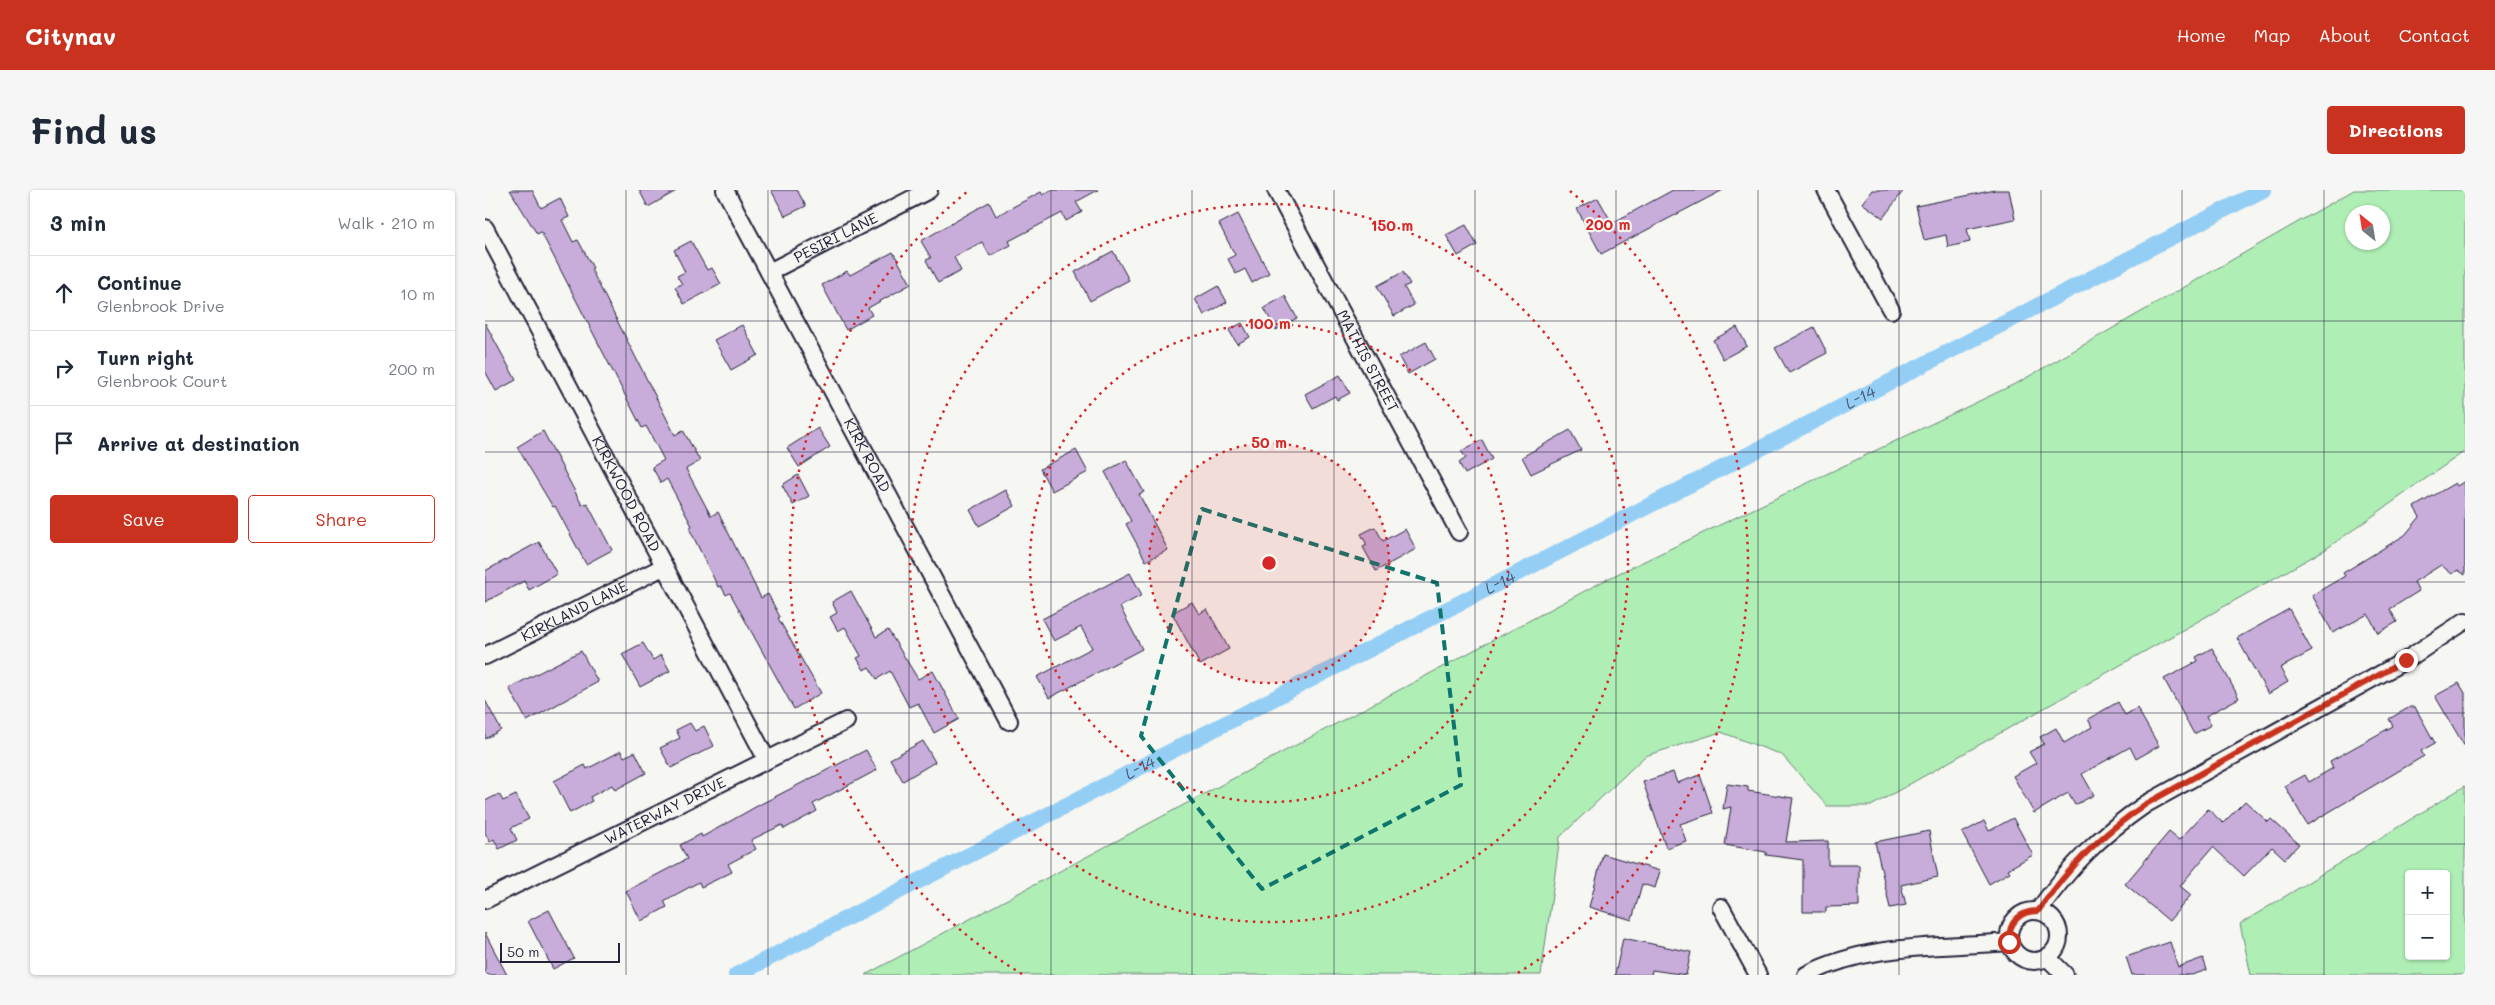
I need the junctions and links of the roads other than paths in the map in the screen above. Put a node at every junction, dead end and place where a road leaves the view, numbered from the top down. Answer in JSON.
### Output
{"nodes":[{"id":1,"x":725,"y":190,"type":"edge"},
{"id":2,"x":929,"y":190,"type":"edge"},
{"id":3,"x":1276,"y":190,"type":"edge"},
{"id":4,"x":1826,"y":190,"type":"edge"},
{"id":5,"x":485,"y":228,"type":"edge"},
{"id":6,"x":769,"y":272,"type":"junction"},
{"id":7,"x":1891,"y":310,"type":"dead end"},
{"id":8,"x":1459,"y":532,"type":"dead end"},
{"id":9,"x":663,"y":567,"type":"junction"},
{"id":10,"x":2465,"y":621,"type":"edge"},
{"id":11,"x":485,"y":656,"type":"edge"},
{"id":12,"x":846,"y":720,"type":"dead end"},
{"id":13,"x":1009,"y":721,"type":"dead end"},
{"id":14,"x":767,"y":760,"type":"junction"},
{"id":15,"x":485,"y":900,"type":"edge"},
{"id":16,"x":1721,"y":907,"type":"dead end"},
{"id":17,"x":2038,"y":911,"type":"junction"},
{"id":18,"x":2009,"y":942,"type":"junction"},
{"id":19,"x":2047,"y":957,"type":"junction"},
{"id":20,"x":1758,"y":975,"type":"edge"},
{"id":21,"x":1806,"y":975,"type":"edge"},
{"id":22,"x":2065,"y":975,"type":"edge"}],
"edges":[{"from":1,"to":6,"type":"street","name":"KIRK ROAD"},
{"from":2,"to":6,"type":"street","name":"PESIRI LANE"},
{"from":3,"to":8,"type":"street","name":"MATHIS STREET"},
{"from":4,"to":7,"type":"street"},
{"from":5,"to":9,"type":"street","name":"KIRKWOOD ROAD"},
{"from":6,"to":13,"type":"street","name":"KIRK ROAD"},
{"from":9,"to":11,"type":"street","name":"KIRKLAND LANE"},
{"from":9,"to":14,"type":"street","name":"KIRKWOOD ROAD"},
{"from":10,"to":17,"type":"street"},
{"from":12,"to":14,"type":"street","name":"WATERWAY DRIVE"},
{"from":14,"to":15,"type":"street","name":"WATERWAY DRIVE"},
{"from":16,"to":20,"type":"street"},
{"from":17,"to":18,"type":"street"},
{"from":17,"to":19,"type":"street"},
{"from":18,"to":19,"type":"street"},
{"from":18,"to":21,"type":"street"},
{"from":19,"to":22,"type":"street"}]}
